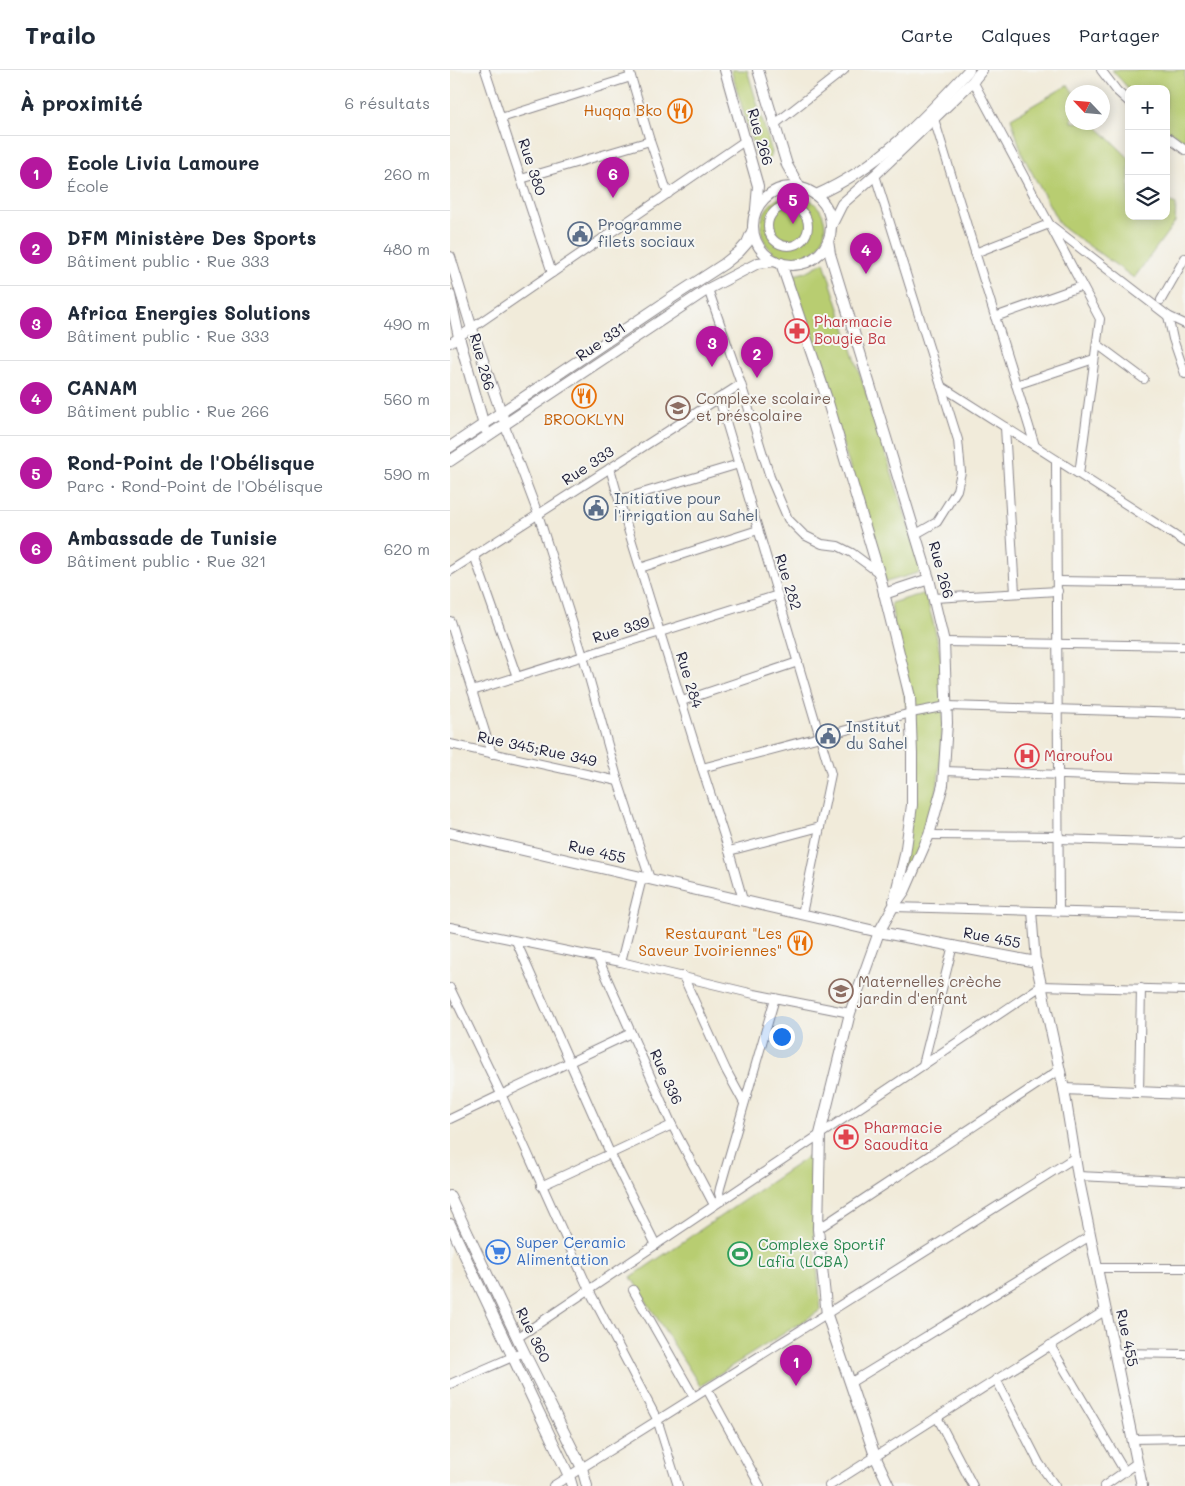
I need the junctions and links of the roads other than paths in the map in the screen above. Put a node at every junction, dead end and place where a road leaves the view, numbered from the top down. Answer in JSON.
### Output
{"nodes":[{"id":1,"x":485,"y":70,"type":"edge"},
{"id":2,"x":725,"y":70,"type":"edge"},
{"id":3,"x":758,"y":70,"type":"edge"},
{"id":4,"x":844,"y":70,"type":"edge"},
{"id":5,"x":969,"y":70,"type":"edge"},
{"id":6,"x":982,"y":70,"type":"edge"},
{"id":7,"x":1101,"y":70,"type":"edge"},
{"id":8,"x":630,"y":74,"type":"edge"},
{"id":9,"x":973,"y":81,"type":"junction"},
{"id":10,"x":1125,"y":98,"type":"edge"},
{"id":11,"x":501,"y":118,"type":"junction"},
{"id":12,"x":934,"y":118,"type":"junction"},
{"id":13,"x":775,"y":124,"type":"junction"},
{"id":14,"x":1170,"y":139,"type":"edge"},
{"id":15,"x":746,"y":140,"type":"junction"},
{"id":16,"x":650,"y":141,"type":"junction"},
{"id":17,"x":1185,"y":150,"type":"edge"},
{"id":18,"x":875,"y":175,"type":"junction"},
{"id":19,"x":521,"y":180,"type":"junction"},
{"id":20,"x":800,"y":188,"type":"junction"},
{"id":21,"x":668,"y":194,"type":"junction"},
{"id":22,"x":816,"y":195,"type":"junction"},
{"id":23,"x":755,"y":214,"type":"junction"},
{"id":24,"x":1049,"y":224,"type":"junction"},
{"id":25,"x":831,"y":226,"type":"junction"},
{"id":26,"x":753,"y":229,"type":"junction"},
{"id":27,"x":768,"y":230,"type":"joint"},
{"id":28,"x":828,"y":241,"type":"junction"},
{"id":29,"x":975,"y":253,"type":"junction"},
{"id":30,"x":450,"y":256,"type":"edge"},
{"id":31,"x":1185,"y":258,"type":"edge"},
{"id":32,"x":778,"y":262,"type":"junction"},
{"id":33,"x":552,"y":273,"type":"junction"},
{"id":34,"x":1082,"y":286,"type":"junction"},
{"id":35,"x":708,"y":289,"type":"junction"},
{"id":36,"x":450,"y":295,"type":"edge"},
{"id":37,"x":1161,"y":300,"type":"dead end"},
{"id":38,"x":1168,"y":316,"type":"junction"},
{"id":39,"x":995,"y":317,"type":"junction"},
{"id":40,"x":1185,"y":324,"type":"edge"},
{"id":41,"x":472,"y":329,"type":"junction"},
{"id":42,"x":459,"y":337,"type":"junction"},
{"id":43,"x":450,"y":343,"type":"edge"},
{"id":44,"x":1096,"y":344,"type":"junction"},
{"id":45,"x":1094,"y":359,"type":"junction"},
{"id":46,"x":1185,"y":374,"type":"edge"},
{"id":47,"x":1144,"y":379,"type":"dead end"},
{"id":48,"x":741,"y":384,"type":"junction"},
{"id":49,"x":1016,"y":385,"type":"junction"},
{"id":50,"x":941,"y":386,"type":"junction"},
{"id":51,"x":719,"y":398,"type":"junction"},
{"id":52,"x":501,"y":412,"type":"junction"},
{"id":53,"x":504,"y":424,"type":"junction"},
{"id":54,"x":483,"y":425,"type":"junction"},
{"id":55,"x":1005,"y":427,"type":"junction"},
{"id":56,"x":487,"y":436,"type":"junction"},
{"id":57,"x":1035,"y":446,"type":"junction"},
{"id":58,"x":450,"y":447,"type":"edge"},
{"id":59,"x":1056,"y":460,"type":"junction"},
{"id":60,"x":450,"y":461,"type":"edge"},
{"id":61,"x":739,"y":464,"type":"junction"},
{"id":62,"x":610,"y":468,"type":"junction"},
{"id":63,"x":1078,"y":474,"type":"junction"},
{"id":64,"x":619,"y":500,"type":"junction"},
{"id":65,"x":538,"y":514,"type":"junction"},
{"id":66,"x":758,"y":530,"type":"junction"},
{"id":67,"x":916,"y":534,"type":"junction"},
{"id":68,"x":1185,"y":542,"type":"edge"},
{"id":69,"x":474,"y":555,"type":"junction"},
{"id":70,"x":640,"y":568,"type":"junction"},
{"id":71,"x":450,"y":571,"type":"edge"},
{"id":72,"x":879,"y":573,"type":"junction"},
{"id":73,"x":929,"y":579,"type":"junction"},
{"id":74,"x":1058,"y":581,"type":"junction"},
{"id":75,"x":1185,"y":583,"type":"edge"},
{"id":76,"x":1058,"y":591,"type":"junction"},
{"id":77,"x":884,"y":594,"type":"junction"},
{"id":78,"x":1015,"y":594,"type":"junction"},
{"id":79,"x":778,"y":595,"type":"junction"},
{"id":80,"x":934,"y":598,"type":"junction"},
{"id":81,"x":450,"y":621,"type":"edge"},
{"id":82,"x":660,"y":632,"type":"junction"},
{"id":83,"x":944,"y":642,"type":"junction"},
{"id":84,"x":1058,"y":643,"type":"junction"},
{"id":85,"x":1185,"y":646,"type":"edge"},
{"id":86,"x":582,"y":656,"type":"junction"},
{"id":87,"x":798,"y":662,"type":"junction"},
{"id":88,"x":517,"y":677,"type":"junction"},
{"id":89,"x":472,"y":691,"type":"junction"},
{"id":90,"x":682,"y":701,"type":"junction"},
{"id":91,"x":947,"y":706,"type":"junction"},
{"id":92,"x":1058,"y":710,"type":"junction"},
{"id":93,"x":912,"y":713,"type":"junction"},
{"id":94,"x":1185,"y":713,"type":"edge"},
{"id":95,"x":820,"y":737,"type":"junction"},
{"id":96,"x":450,"y":744,"type":"edge"},
{"id":97,"x":492,"y":754,"type":"junction"},
{"id":98,"x":702,"y":768,"type":"junction"},
{"id":99,"x":944,"y":771,"type":"junction"},
{"id":100,"x":1059,"y":775,"type":"junction"},
{"id":101,"x":1185,"y":779,"type":"edge"},
{"id":102,"x":618,"y":781,"type":"junction"},
{"id":103,"x":820,"y":826,"type":"junction"},
{"id":104,"x":450,"y":832,"type":"edge"},
{"id":105,"x":929,"y":835,"type":"junction"},
{"id":106,"x":1059,"y":838,"type":"junction"},
{"id":107,"x":1185,"y":841,"type":"edge"},
{"id":108,"x":729,"y":851,"type":"junction"},
{"id":109,"x":646,"y":878,"type":"junction"},
{"id":110,"x":743,"y":900,"type":"junction"},
{"id":111,"x":892,"y":907,"type":"junction"},
{"id":112,"x":1032,"y":911,"type":"junction"},
{"id":113,"x":1059,"y":912,"type":"junction"},
{"id":114,"x":802,"y":914,"type":"junction"},
{"id":115,"x":1185,"y":915,"type":"edge"},
{"id":116,"x":450,"y":927,"type":"edge"},
{"id":117,"x":879,"y":932,"type":"junction"},
{"id":118,"x":516,"y":941,"type":"junction"},
{"id":119,"x":953,"y":945,"type":"junction"},
{"id":120,"x":598,"y":958,"type":"junction"},
{"id":121,"x":621,"y":962,"type":"junction"},
{"id":122,"x":1036,"y":962,"type":"junction"},
{"id":123,"x":682,"y":976,"type":"junction"},
{"id":124,"x":1041,"y":986,"type":"junction"},
{"id":125,"x":450,"y":988,"type":"edge"},
{"id":126,"x":1142,"y":988,"type":"junction"},
{"id":127,"x":1185,"y":990,"type":"edge"},
{"id":128,"x":775,"y":998,"type":"junction"},
{"id":129,"x":850,"y":1013,"type":"junction"},
{"id":130,"x":631,"y":1033,"type":"junction"},
{"id":131,"x":570,"y":1062,"type":"junction"},
{"id":132,"x":923,"y":1065,"type":"junction"},
{"id":133,"x":1059,"y":1070,"type":"junction"},
{"id":134,"x":1064,"y":1090,"type":"junction"},
{"id":135,"x":1139,"y":1092,"type":"junction"},
{"id":136,"x":501,"y":1094,"type":"junction"},
{"id":137,"x":1185,"y":1094,"type":"edge"},
{"id":138,"x":744,"y":1104,"type":"junction"},
{"id":139,"x":450,"y":1119,"type":"edge"},
{"id":140,"x":672,"y":1125,"type":"junction"},
{"id":141,"x":820,"y":1134,"type":"junction"},
{"id":142,"x":610,"y":1153,"type":"junction"},
{"id":143,"x":1074,"y":1158,"type":"junction"},
{"id":144,"x":1078,"y":1176,"type":"junction"},
{"id":145,"x":1185,"y":1181,"type":"edge"},
{"id":146,"x":541,"y":1186,"type":"junction"},
{"id":147,"x":450,"y":1196,"type":"edge"},
{"id":148,"x":722,"y":1200,"type":"junction"},
{"id":149,"x":714,"y":1205,"type":"junction"},
{"id":150,"x":450,"y":1224,"type":"edge"},
{"id":151,"x":818,"y":1228,"type":"junction"},
{"id":152,"x":1090,"y":1236,"type":"junction"},
{"id":153,"x":656,"y":1244,"type":"junction"},
{"id":154,"x":1097,"y":1268,"type":"junction"},
{"id":155,"x":1185,"y":1268,"type":"edge"},
{"id":156,"x":589,"y":1290,"type":"junction"},
{"id":157,"x":633,"y":1290,"type":"dead end"},
{"id":158,"x":1106,"y":1310,"type":"junction"},
{"id":159,"x":827,"y":1315,"type":"junction"},
{"id":160,"x":517,"y":1338,"type":"junction"},
{"id":161,"x":1050,"y":1345,"type":"junction"},
{"id":162,"x":524,"y":1352,"type":"junction"},
{"id":163,"x":1115,"y":1353,"type":"junction"},
{"id":164,"x":1185,"y":1354,"type":"edge"},
{"id":165,"x":512,"y":1357,"type":"junction"},
{"id":166,"x":996,"y":1379,"type":"junction"},
{"id":167,"x":850,"y":1383,"type":"junction"},
{"id":168,"x":450,"y":1384,"type":"edge"},
{"id":169,"x":706,"y":1389,"type":"junction"},
{"id":170,"x":694,"y":1397,"type":"junction"},
{"id":171,"x":937,"y":1417,"type":"junction"},
{"id":172,"x":657,"y":1419,"type":"junction"},
{"id":173,"x":1185,"y":1438,"type":"edge"},
{"id":174,"x":1133,"y":1439,"type":"junction"},
{"id":175,"x":875,"y":1456,"type":"junction"},
{"id":176,"x":1138,"y":1462,"type":"junction"},
{"id":177,"x":582,"y":1468,"type":"junction"},
{"id":178,"x":1124,"y":1472,"type":"junction"},
{"id":179,"x":571,"y":1481,"type":"edge"},
{"id":180,"x":553,"y":1486,"type":"edge"},
{"id":181,"x":587,"y":1486,"type":"edge"},
{"id":182,"x":678,"y":1486,"type":"edge"},
{"id":183,"x":760,"y":1486,"type":"edge"},
{"id":184,"x":829,"y":1486,"type":"edge"},
{"id":185,"x":889,"y":1486,"type":"edge"},
{"id":186,"x":973,"y":1486,"type":"edge"},
{"id":187,"x":1055,"y":1486,"type":"edge"},
{"id":188,"x":1104,"y":1486,"type":"edge"},
{"id":189,"x":1142,"y":1486,"type":"edge"}],
"edges":[{"from":1,"to":11,"type":"street","name":"Rue 380"},
{"from":2,"to":15,"type":"street","name":"Rue 266"},
{"from":3,"to":13,"type":"street","name":"Rue 266"},
{"from":4,"to":13,"type":"street"},
{"from":5,"to":22,"type":"street"},
{"from":6,"to":9,"type":"street"},
{"from":7,"to":10,"type":"street"},
{"from":8,"to":11,"type":"street"},
{"from":8,"to":16,"type":"street"},
{"from":9,"to":12,"type":"street"},
{"from":9,"to":24,"type":"street"},
{"from":11,"to":19,"type":"street","name":"Rue 380"},
{"from":12,"to":18,"type":"street"},
{"from":12,"to":29,"type":"street"},
{"from":13,"to":20,"type":"street","name":"Rue 266"},
{"from":14,"to":17,"type":"street"},
{"from":15,"to":21,"type":"street"},
{"from":15,"to":23,"type":"street","name":"Rue 266"},
{"from":16,"to":19,"type":"street"},
{"from":16,"to":21,"type":"street"},
{"from":18,"to":25,"type":"street"},
{"from":18,"to":50,"type":"street"},
{"from":19,"to":33,"type":"street","name":"Rue 380"},
{"from":20,"to":22,"type":"street"},
{"from":20,"to":23,"type":"street"},
{"from":21,"to":33,"type":"street"},
{"from":22,"to":25,"type":"street"},
{"from":23,"to":26,"type":"street","name":"Rue 266"},
{"from":24,"to":29,"type":"street"},
{"from":24,"to":34,"type":"street"},
{"from":24,"to":38,"type":"street"},
{"from":25,"to":28,"type":"street"},
{"from":26,"to":32,"type":"street"},
{"from":26,"to":52,"type":"street","name":"Rue 331"},
{"from":27,"to":27,"type":"street"},
{"from":28,"to":32,"type":"street","name":"Rue 331"},
{"from":28,"to":67,"type":"street","name":"Rue 266"},
{"from":29,"to":39,"type":"street"},
{"from":30,"to":41,"type":"street"},
{"from":31,"to":37,"type":"street"},
{"from":32,"to":35,"type":"street","name":"Rue 331"},
{"from":32,"to":72,"type":"street","name":"Rue 266"},
{"from":33,"to":41,"type":"street"},
{"from":34,"to":39,"type":"street"},
{"from":34,"to":44,"type":"street"},
{"from":35,"to":48,"type":"street"},
{"from":35,"to":53,"type":"street","name":"Rue 331"},
{"from":36,"to":42,"type":"street","name":"Rue 286"},
{"from":38,"to":40,"type":"street"},
{"from":38,"to":46,"type":"street"},
{"from":39,"to":49,"type":"street"},
{"from":41,"to":42,"type":"street"},
{"from":41,"to":52,"type":"street"},
{"from":42,"to":43,"type":"street"},
{"from":42,"to":54,"type":"street","name":"Rue 286"},
{"from":44,"to":45,"type":"street"},
{"from":44,"to":47,"type":"street"},
{"from":45,"to":49,"type":"street"},
{"from":45,"to":63,"type":"street"},
{"from":48,"to":51,"type":"street","name":"Rue 333"},
{"from":48,"to":72,"type":"street"},
{"from":49,"to":57,"type":"street"},
{"from":50,"to":55,"type":"street"},
{"from":50,"to":67,"type":"street"},
{"from":51,"to":61,"type":"street","name":"Rue 282"},
{"from":51,"to":62,"type":"street","name":"Rue 333"},
{"from":52,"to":53,"type":"street"},
{"from":52,"to":54,"type":"street","name":"Rue 331"},
{"from":53,"to":56,"type":"street","name":"Rue 331"},
{"from":53,"to":65,"type":"street"},
{"from":54,"to":56,"type":"street","name":"Rue 286"},
{"from":54,"to":58,"type":"street","name":"Rue 331"},
{"from":55,"to":57,"type":"street"},
{"from":55,"to":78,"type":"street"},
{"from":56,"to":60,"type":"street","name":"Rue 331"},
{"from":57,"to":59,"type":"street"},
{"from":59,"to":63,"type":"street"},
{"from":59,"to":74,"type":"street"},
{"from":61,"to":64,"type":"street"},
{"from":61,"to":66,"type":"street","name":"Rue 282"},
{"from":62,"to":64,"type":"street","name":"Rue 284"},
{"from":62,"to":65,"type":"street","name":"Rue 333"},
{"from":63,"to":68,"type":"street"},
{"from":64,"to":70,"type":"street","name":"Rue 284"},
{"from":65,"to":69,"type":"street","name":"Rue 333"},
{"from":65,"to":86,"type":"street"},
{"from":66,"to":70,"type":"street"},
{"from":66,"to":79,"type":"street","name":"Rue 282"},
{"from":67,"to":73,"type":"street","name":"Rue 266"},
{"from":69,"to":71,"type":"street","name":"Rue 333"},
{"from":69,"to":88,"type":"street"},
{"from":70,"to":82,"type":"street","name":"Rue 284"},
{"from":72,"to":77,"type":"street","name":"Rue 266"},
{"from":73,"to":77,"type":"street"},
{"from":73,"to":80,"type":"street","name":"Rue 266"},
{"from":74,"to":75,"type":"street"},
{"from":74,"to":76,"type":"street"},
{"from":76,"to":78,"type":"street"},
{"from":76,"to":84,"type":"street"},
{"from":77,"to":93,"type":"street","name":"Rue 266"},
{"from":78,"to":80,"type":"street"},
{"from":79,"to":82,"type":"street","name":"Rue 339"},
{"from":79,"to":87,"type":"street","name":"Rue 282"},
{"from":80,"to":83,"type":"street","name":"Rue 266"},
{"from":81,"to":89,"type":"street"},
{"from":82,"to":86,"type":"street","name":"Rue 339"},
{"from":82,"to":90,"type":"street","name":"Rue 284"},
{"from":83,"to":84,"type":"street"},
{"from":83,"to":91,"type":"street","name":"Rue 266"},
{"from":84,"to":85,"type":"street"},
{"from":84,"to":92,"type":"street"},
{"from":86,"to":88,"type":"street","name":"Rue 339"},
{"from":86,"to":102,"type":"street"},
{"from":87,"to":90,"type":"street"},
{"from":87,"to":95,"type":"street","name":"Rue 282"},
{"from":88,"to":89,"type":"street","name":"Rue 339"},
{"from":89,"to":97,"type":"street"},
{"from":90,"to":98,"type":"street","name":"Rue 284"},
{"from":91,"to":92,"type":"street"},
{"from":91,"to":93,"type":"street"},
{"from":91,"to":99,"type":"street","name":"Rue 266"},
{"from":92,"to":94,"type":"street"},
{"from":92,"to":100,"type":"street"},
{"from":93,"to":95,"type":"street"},
{"from":93,"to":111,"type":"street","name":"Rue 266"},
{"from":95,"to":98,"type":"street"},
{"from":95,"to":103,"type":"street","name":"Rue 282"},
{"from":96,"to":97,"type":"street","name":"Rue 345;Rue 349"},
{"from":97,"to":102,"type":"street","name":"Rue 345;Rue 349"},
{"from":98,"to":108,"type":"street","name":"Rue 284"},
{"from":99,"to":100,"type":"street"},
{"from":99,"to":105,"type":"street","name":"Rue 266"},
{"from":100,"to":101,"type":"street"},
{"from":100,"to":106,"type":"street"},
{"from":102,"to":109,"type":"street"},
{"from":103,"to":108,"type":"street"},
{"from":103,"to":114,"type":"street"},
{"from":104,"to":109,"type":"street","name":"Rue 455"},
{"from":105,"to":106,"type":"street"},
{"from":105,"to":111,"type":"street","name":"Rue 266"},
{"from":106,"to":107,"type":"street"},
{"from":106,"to":113,"type":"street"},
{"from":108,"to":110,"type":"street","name":"Rue 284"},
{"from":109,"to":110,"type":"street","name":"Rue 455"},
{"from":109,"to":121,"type":"street"},
{"from":110,"to":114,"type":"street","name":"Rue 455"},
{"from":111,"to":112,"type":"street"},
{"from":111,"to":117,"type":"street","name":"Rue 266"},
{"from":112,"to":113,"type":"street"},
{"from":112,"to":122,"type":"street"},
{"from":113,"to":115,"type":"street"},
{"from":114,"to":117,"type":"street","name":"Rue 455"},
{"from":116,"to":118,"type":"street"},
{"from":117,"to":119,"type":"street","name":"Rue 455"},
{"from":117,"to":129,"type":"street","name":"Rue 266"},
{"from":118,"to":120,"type":"street"},
{"from":118,"to":131,"type":"street"},
{"from":119,"to":122,"type":"street","name":"Rue 455"},
{"from":119,"to":132,"type":"street"},
{"from":120,"to":121,"type":"street"},
{"from":120,"to":130,"type":"street","name":"Rue 336"},
{"from":121,"to":123,"type":"street"},
{"from":122,"to":124,"type":"street","name":"Rue 455"},
{"from":123,"to":128,"type":"street"},
{"from":123,"to":138,"type":"street"},
{"from":124,"to":126,"type":"street"},
{"from":124,"to":132,"type":"street"},
{"from":124,"to":133,"type":"street","name":"Rue 455"},
{"from":125,"to":136,"type":"street"},
{"from":126,"to":127,"type":"street"},
{"from":126,"to":135,"type":"street"},
{"from":128,"to":129,"type":"street"},
{"from":128,"to":138,"type":"street"},
{"from":129,"to":141,"type":"street","name":"Rue 266"},
{"from":130,"to":131,"type":"street"},
{"from":130,"to":140,"type":"street","name":"Rue 336"},
{"from":131,"to":136,"type":"street"},
{"from":131,"to":142,"type":"street"},
{"from":132,"to":141,"type":"street"},
{"from":133,"to":134,"type":"street","name":"Rue 455"},
{"from":133,"to":151,"type":"street"},
{"from":134,"to":135,"type":"street"},
{"from":134,"to":143,"type":"street","name":"Rue 455"},
{"from":135,"to":137,"type":"street"},
{"from":136,"to":139,"type":"street"},
{"from":136,"to":146,"type":"street"},
{"from":138,"to":148,"type":"street"},
{"from":140,"to":142,"type":"street"},
{"from":140,"to":149,"type":"street","name":"Rue 336"},
{"from":141,"to":148,"type":"street"},
{"from":141,"to":151,"type":"street","name":"Rue 266"},
{"from":142,"to":146,"type":"street"},
{"from":142,"to":153,"type":"street"},
{"from":143,"to":144,"type":"street","name":"Rue 455"},
{"from":143,"to":159,"type":"street"},
{"from":144,"to":145,"type":"street"},
{"from":144,"to":152,"type":"street","name":"Rue 455"},
{"from":146,"to":156,"type":"street"},
{"from":147,"to":160,"type":"street","name":"Rue 360"},
{"from":148,"to":149,"type":"street"},
{"from":149,"to":153,"type":"street"},
{"from":150,"to":165,"type":"street","name":"Rue 360"},
{"from":151,"to":159,"type":"street","name":"Rue 266"},
{"from":152,"to":154,"type":"street","name":"Rue 455"},
{"from":152,"to":167,"type":"street"},
{"from":153,"to":156,"type":"street"},
{"from":154,"to":155,"type":"street"},
{"from":154,"to":158,"type":"street","name":"Rue 455"},
{"from":156,"to":160,"type":"street"},
{"from":156,"to":172,"type":"street"},
{"from":157,"to":170,"type":"street"},
{"from":158,"to":161,"type":"street"},
{"from":158,"to":163,"type":"street","name":"Rue 455"},
{"from":159,"to":167,"type":"street","name":"Rue 266"},
{"from":159,"to":169,"type":"street"},
{"from":160,"to":162,"type":"street","name":"Rue 360"},
{"from":161,"to":166,"type":"street"},
{"from":161,"to":178,"type":"street"},
{"from":162,"to":165,"type":"street"},
{"from":162,"to":177,"type":"street","name":"Rue 360"},
{"from":163,"to":164,"type":"street"},
{"from":163,"to":174,"type":"street","name":"Rue 455"},
{"from":165,"to":168,"type":"street"},
{"from":165,"to":179,"type":"street","name":"Rue 360"},
{"from":166,"to":171,"type":"street"},
{"from":166,"to":187,"type":"street"},
{"from":167,"to":175,"type":"street","name":"Rue 266"},
{"from":169,"to":170,"type":"street"},
{"from":169,"to":183,"type":"street"},
{"from":170,"to":172,"type":"street"},
{"from":171,"to":175,"type":"street"},
{"from":171,"to":186,"type":"street"},
{"from":172,"to":177,"type":"street"},
{"from":172,"to":182,"type":"street"},
{"from":173,"to":174,"type":"street"},
{"from":174,"to":176,"type":"street","name":"Rue 455"},
{"from":175,"to":184,"type":"street"},
{"from":175,"to":185,"type":"street","name":"Rue 266"},
{"from":176,"to":178,"type":"street"},
{"from":176,"to":189,"type":"street","name":"Rue 455"},
{"from":177,"to":179,"type":"street"},
{"from":177,"to":181,"type":"street","name":"Rue 360"},
{"from":178,"to":188,"type":"street"},
{"from":179,"to":180,"type":"street"}]}
